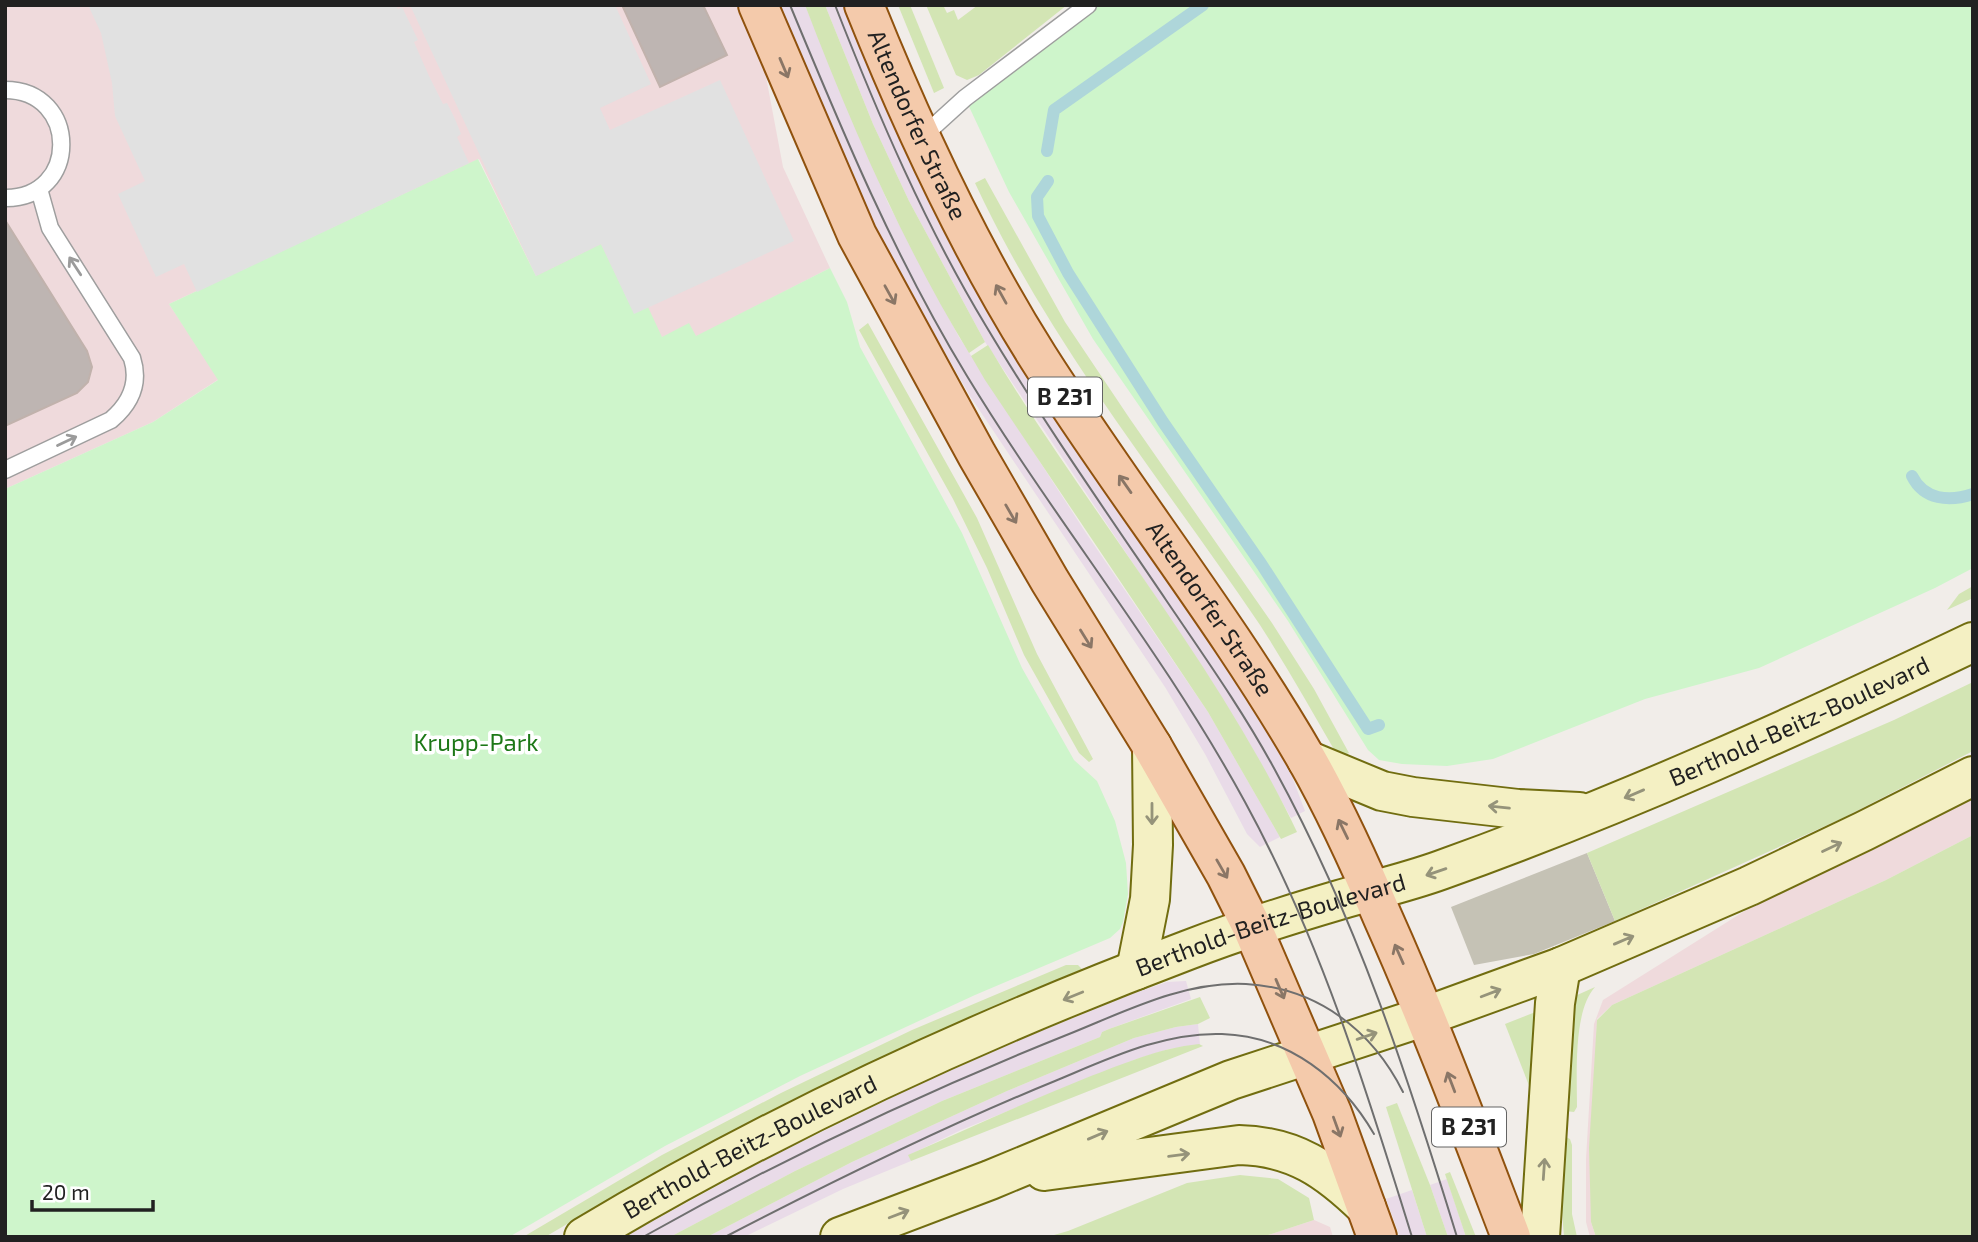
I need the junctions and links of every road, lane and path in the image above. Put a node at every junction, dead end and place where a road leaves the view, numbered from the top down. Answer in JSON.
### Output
{"nodes":[{"id":1,"x":758,"y":5,"type":"edge"},
{"id":2,"x":864,"y":5,"type":"edge"},
{"id":3,"x":1088,"y":5,"type":"edge"},
{"id":4,"x":5,"y":90,"type":"edge"},
{"id":5,"x":921,"y":138,"type":"junction"},
{"id":6,"x":39,"y":189,"type":"junction"},
{"id":7,"x":5,"y":198,"type":"edge"},
{"id":8,"x":5,"y":470,"type":"edge"},
{"id":9,"x":1973,"y":642,"type":"edge"},
{"id":10,"x":1152,"y":746,"type":"junction"},
{"id":11,"x":1307,"y":760,"type":"junction"},
{"id":12,"x":1973,"y":776,"type":"edge"},
{"id":13,"x":1591,"y":813,"type":"junction"},
{"id":14,"x":1372,"y":891,"type":"junction"},
{"id":15,"x":1252,"y":927,"type":"junction"},
{"id":16,"x":1561,"y":967,"type":"junction"},
{"id":17,"x":1136,"y":970,"type":"junction"},
{"id":18,"x":1426,"y":1016,"type":"junction"},
{"id":19,"x":1308,"y":1055,"type":"junction"},
{"id":20,"x":990,"y":1180,"type":"junction"},
{"id":21,"x":1371,"y":1222,"type":"edge"},
{"id":22,"x":584,"y":1237,"type":"edge"},
{"id":23,"x":839,"y":1237,"type":"edge"},
{"id":24,"x":1511,"y":1237,"type":"edge"},
{"id":25,"x":1540,"y":1237,"type":"edge"}],
"edges":[{"from":1,"to":10,"type":"main road","one_way":true},
{"from":2,"to":5,"type":"main road","name":"Altendorfer Straße","number":"B 231"},
{"from":3,"to":5,"type":"lane"},
{"from":4,"to":6,"type":"lane"},
{"from":11,"to":5,"type":"main road","name":"Altendorfer Straße","number":"B 231","one_way":true},
{"from":6,"to":7,"type":"lane"},
{"from":8,"to":6,"type":"lane","one_way":true},
{"from":9,"to":13,"type":"main road","name":"Berthold-Beitz-Boulevard","one_way":true},
{"from":10,"to":15,"type":"main road","one_way":true},
{"from":10,"to":17,"type":"main road","one_way":true},
{"from":13,"to":11,"type":"main road","one_way":true},
{"from":14,"to":11,"type":"main road","name":"Altendorfer Straße","number":"B 231","one_way":true},
{"from":16,"to":12,"type":"main road","one_way":true},
{"from":13,"to":14,"type":"main road","name":"Berthold-Beitz-Boulevard","one_way":true},
{"from":14,"to":15,"type":"main road","name":"Berthold-Beitz-Boulevard"},
{"from":18,"to":14,"type":"main road","name":"Altendorfer Straße","number":"B 231","one_way":true},
{"from":15,"to":17,"type":"main road","name":"Berthold-Beitz-Boulevard"},
{"from":15,"to":19,"type":"main road","one_way":true},
{"from":18,"to":16,"type":"main road","one_way":true},
{"from":25,"to":16,"type":"main road","one_way":true},
{"from":17,"to":22,"type":"main road","name":"Berthold-Beitz-Boulevard","one_way":true},
{"from":19,"to":18,"type":"main road","one_way":true},
{"from":24,"to":18,"type":"main road","name":"Altendorfer Straße","number":"B 231","one_way":true},
{"from":20,"to":19,"type":"main road","one_way":true},
{"from":19,"to":21,"type":"main road","one_way":true},
{"from":20,"to":21,"type":"main road","one_way":true},
{"from":23,"to":20,"type":"main road","one_way":true}]}
